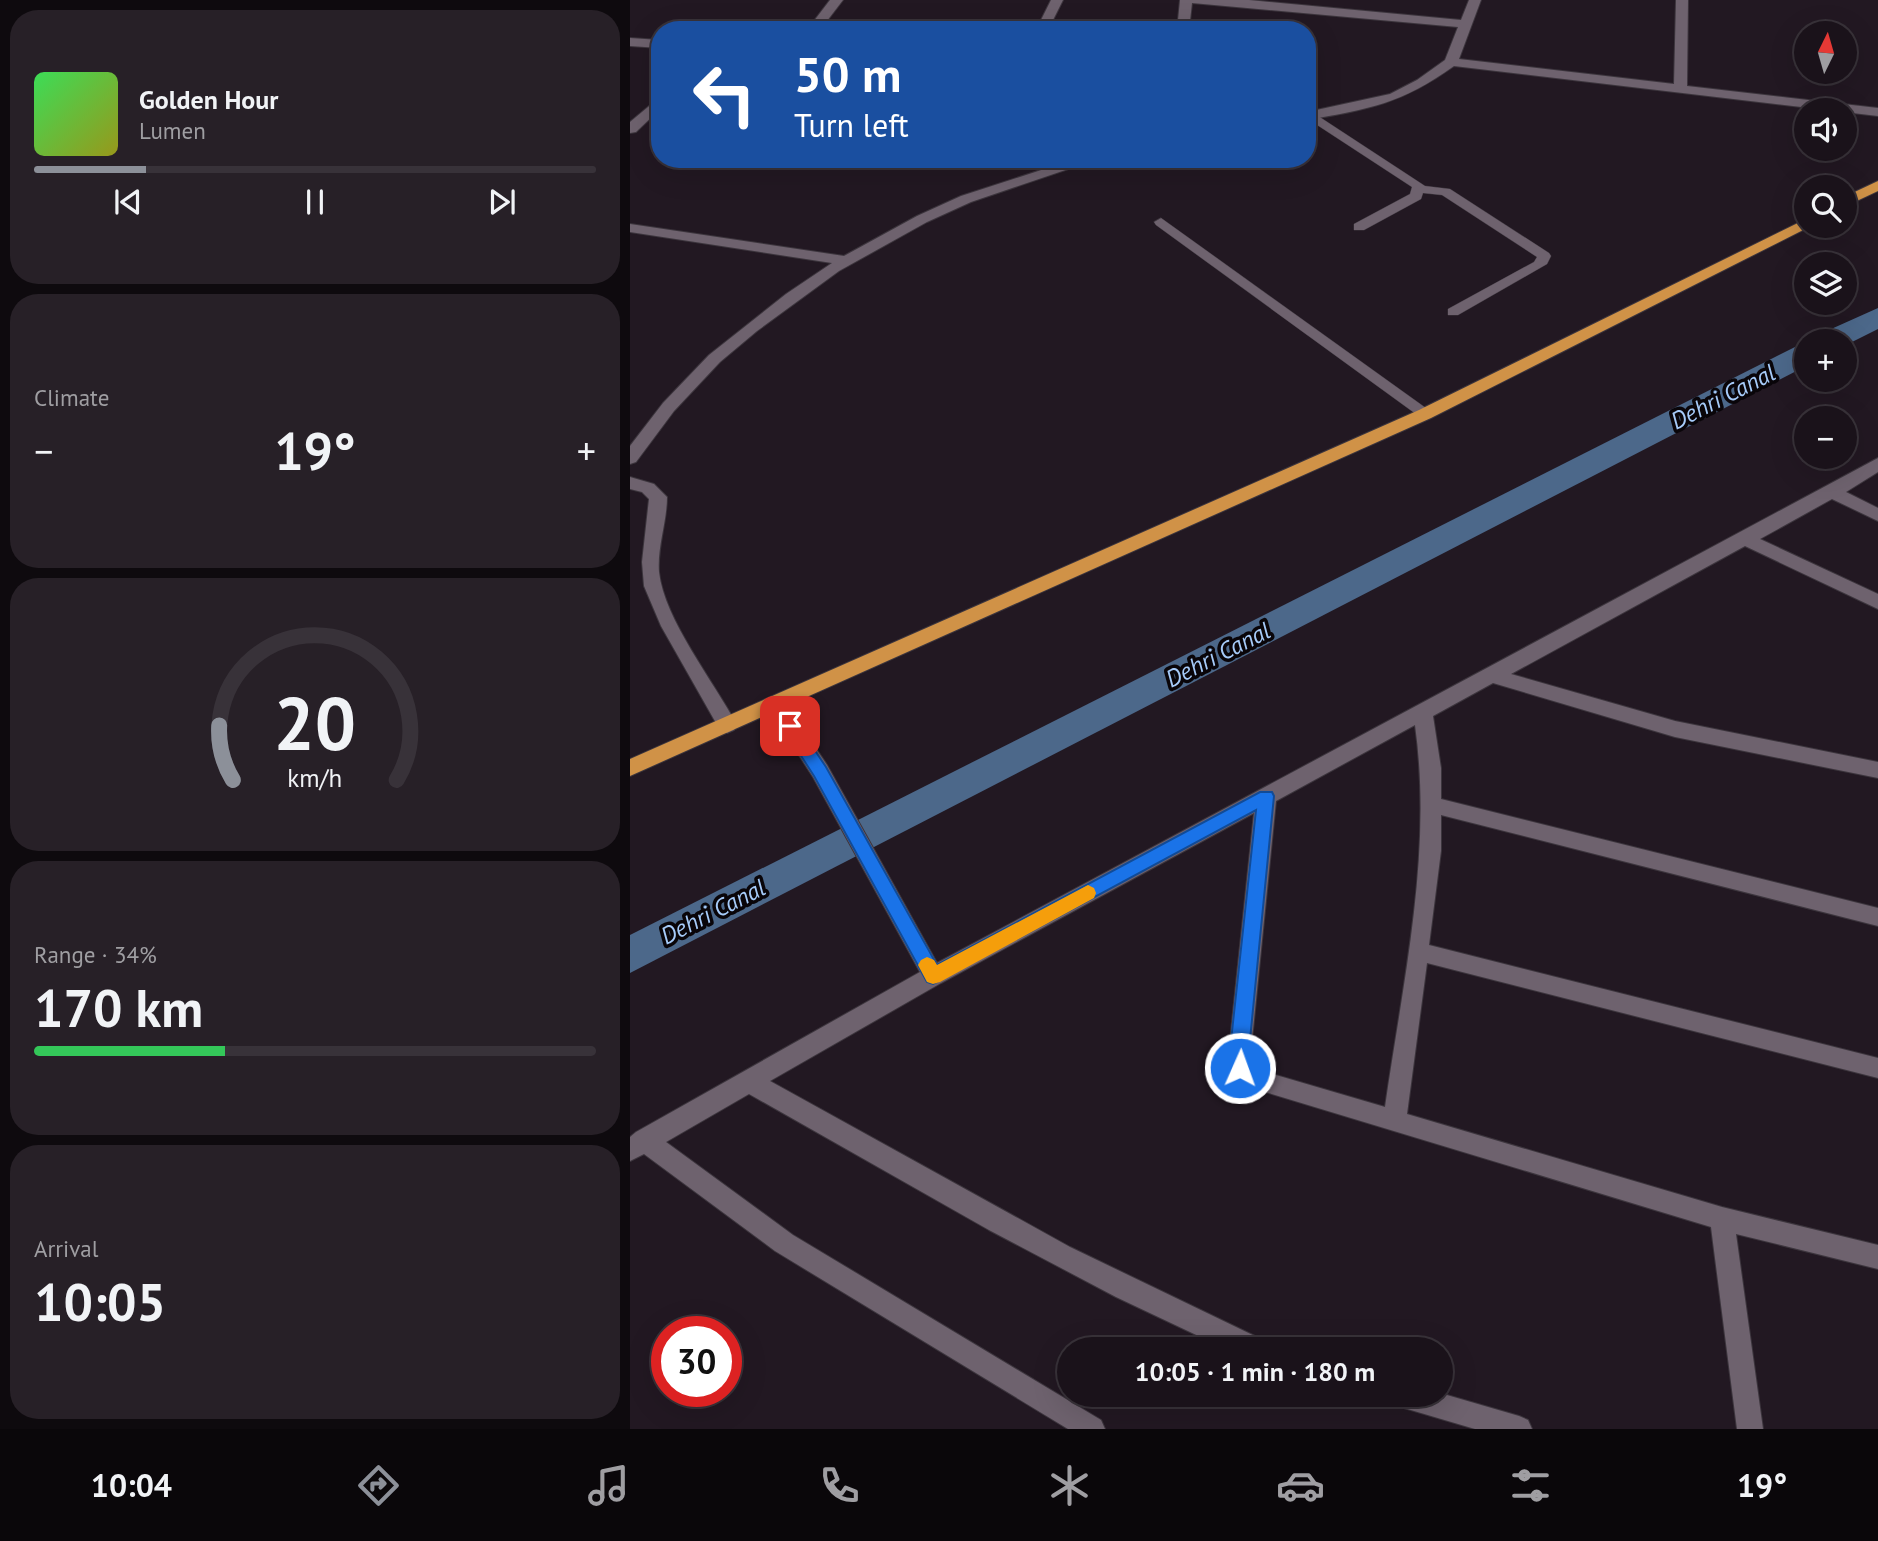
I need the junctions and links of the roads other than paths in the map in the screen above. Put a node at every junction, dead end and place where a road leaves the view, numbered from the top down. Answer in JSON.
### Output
{"nodes":[{"id":1,"x":837,"y":0,"type":"edge"},
{"id":2,"x":1057,"y":0,"type":"edge"},
{"id":3,"x":1186,"y":0,"type":"edge"},
{"id":4,"x":1196,"y":0,"type":"edge"},
{"id":5,"x":1475,"y":0,"type":"edge"},
{"id":6,"x":1682,"y":0,"type":"edge"},
{"id":7,"x":820,"y":21,"type":"edge"},
{"id":8,"x":1046,"y":21,"type":"edge"},
{"id":9,"x":1184,"y":21,"type":"edge"},
{"id":10,"x":1466,"y":24,"type":"junction"},
{"id":11,"x":630,"y":41,"type":"edge"},
{"id":12,"x":651,"y":43,"type":"edge"},
{"id":13,"x":1451,"y":62,"type":"junction"},
{"id":14,"x":1680,"y":89,"type":"junction"},
{"id":15,"x":651,"y":110,"type":"edge"},
{"id":16,"x":1878,"y":112,"type":"edge"},
{"id":17,"x":1316,"y":115,"type":"edge"},
{"id":18,"x":1316,"y":120,"type":"edge"},
{"id":19,"x":631,"y":129,"type":"edge"},
{"id":20,"x":1060,"y":168,"type":"edge"},
{"id":21,"x":1878,"y":185,"type":"edge"},
{"id":22,"x":1419,"y":189,"type":"junction"},
{"id":23,"x":1857,"y":196,"type":"edge"},
{"id":24,"x":1161,"y":222,"type":"dead end"},
{"id":25,"x":1359,"y":227,"type":"dead end"},
{"id":26,"x":630,"y":228,"type":"edge"},
{"id":27,"x":1794,"y":229,"type":"edge"},
{"id":28,"x":844,"y":260,"type":"junction"},
{"id":29,"x":1453,"y":312,"type":"dead end"},
{"id":30,"x":1425,"y":414,"type":"junction"},
{"id":31,"x":630,"y":458,"type":"edge"},
{"id":32,"x":1878,"y":464,"type":"edge"},
{"id":33,"x":630,"y":483,"type":"edge"},
{"id":34,"x":1832,"y":492,"type":"junction"},
{"id":35,"x":1878,"y":516,"type":"edge"},
{"id":36,"x":1743,"y":538,"type":"junction"},
{"id":37,"x":1878,"y":602,"type":"edge"},
{"id":38,"x":1490,"y":675,"type":"junction"},
{"id":39,"x":776,"y":704,"type":"junction"},
{"id":40,"x":1423,"y":711,"type":"junction"},
{"id":41,"x":727,"y":725,"type":"junction"},
{"id":42,"x":630,"y":768,"type":"edge"},
{"id":43,"x":1878,"y":770,"type":"edge"},
{"id":44,"x":1266,"y":796,"type":"junction"},
{"id":45,"x":1432,"y":805,"type":"junction"},
{"id":46,"x":1878,"y":917,"type":"edge"},
{"id":47,"x":1417,"y":951,"type":"junction"},
{"id":48,"x":933,"y":976,"type":"junction"},
{"id":49,"x":1878,"y":1068,"type":"edge"},
{"id":50,"x":748,"y":1081,"type":"junction"},
{"id":51,"x":1395,"y":1121,"type":"junction"},
{"id":52,"x":637,"y":1145,"type":"edge"},
{"id":53,"x":1722,"y":1219,"type":"junction"},
{"id":54,"x":1878,"y":1257,"type":"edge"},
{"id":55,"x":1227,"y":1337,"type":"edge"},
{"id":56,"x":1445,"y":1407,"type":"edge"},
{"id":57,"x":1092,"y":1429,"type":"edge"},
{"id":58,"x":1519,"y":1429,"type":"edge"},
{"id":59,"x":1750,"y":1429,"type":"edge"}],
"edges":[{"from":1,"to":7,"type":"street"},
{"from":2,"to":8,"type":"street"},
{"from":3,"to":9,"type":"street"},
{"from":4,"to":10,"type":"street"},
{"from":5,"to":10,"type":"street"},
{"from":6,"to":14,"type":"street"},
{"from":10,"to":13,"type":"street"},
{"from":11,"to":12,"type":"street"},
{"from":13,"to":14,"type":"street"},
{"from":13,"to":17,"type":"street"},
{"from":14,"to":16,"type":"street"},
{"from":15,"to":19,"type":"street"},
{"from":18,"to":22,"type":"lane"},
{"from":20,"to":28,"type":"street"},
{"from":21,"to":23,"type":"highway"},
{"from":22,"to":25,"type":"lane"},
{"from":22,"to":29,"type":"lane"},
{"from":24,"to":30,"type":"lane"},
{"from":26,"to":28,"type":"street"},
{"from":27,"to":30,"type":"highway"},
{"from":28,"to":31,"type":"street"},
{"from":30,"to":39,"type":"highway"},
{"from":32,"to":34,"type":"street"},
{"from":33,"to":41,"type":"street"},
{"from":34,"to":35,"type":"street"},
{"from":34,"to":36,"type":"street"},
{"from":36,"to":37,"type":"street"},
{"from":36,"to":38,"type":"street"},
{"from":38,"to":40,"type":"street"},
{"from":38,"to":43,"type":"street"},
{"from":39,"to":41,"type":"highway"},
{"from":39,"to":48,"type":"street"},
{"from":40,"to":44,"type":"street"},
{"from":40,"to":45,"type":"street"},
{"from":41,"to":42,"type":"highway"},
{"from":44,"to":48,"type":"street"},
{"from":44,"to":51,"type":"street"},
{"from":45,"to":46,"type":"street"},
{"from":45,"to":47,"type":"street"},
{"from":47,"to":49,"type":"street"},
{"from":47,"to":51,"type":"street"},
{"from":48,"to":50,"type":"street"},
{"from":50,"to":52,"type":"street"},
{"from":50,"to":55,"type":"street"},
{"from":51,"to":53,"type":"street"},
{"from":52,"to":57,"type":"street"},
{"from":53,"to":54,"type":"street"},
{"from":53,"to":59,"type":"street"},
{"from":56,"to":58,"type":"street"}]}
